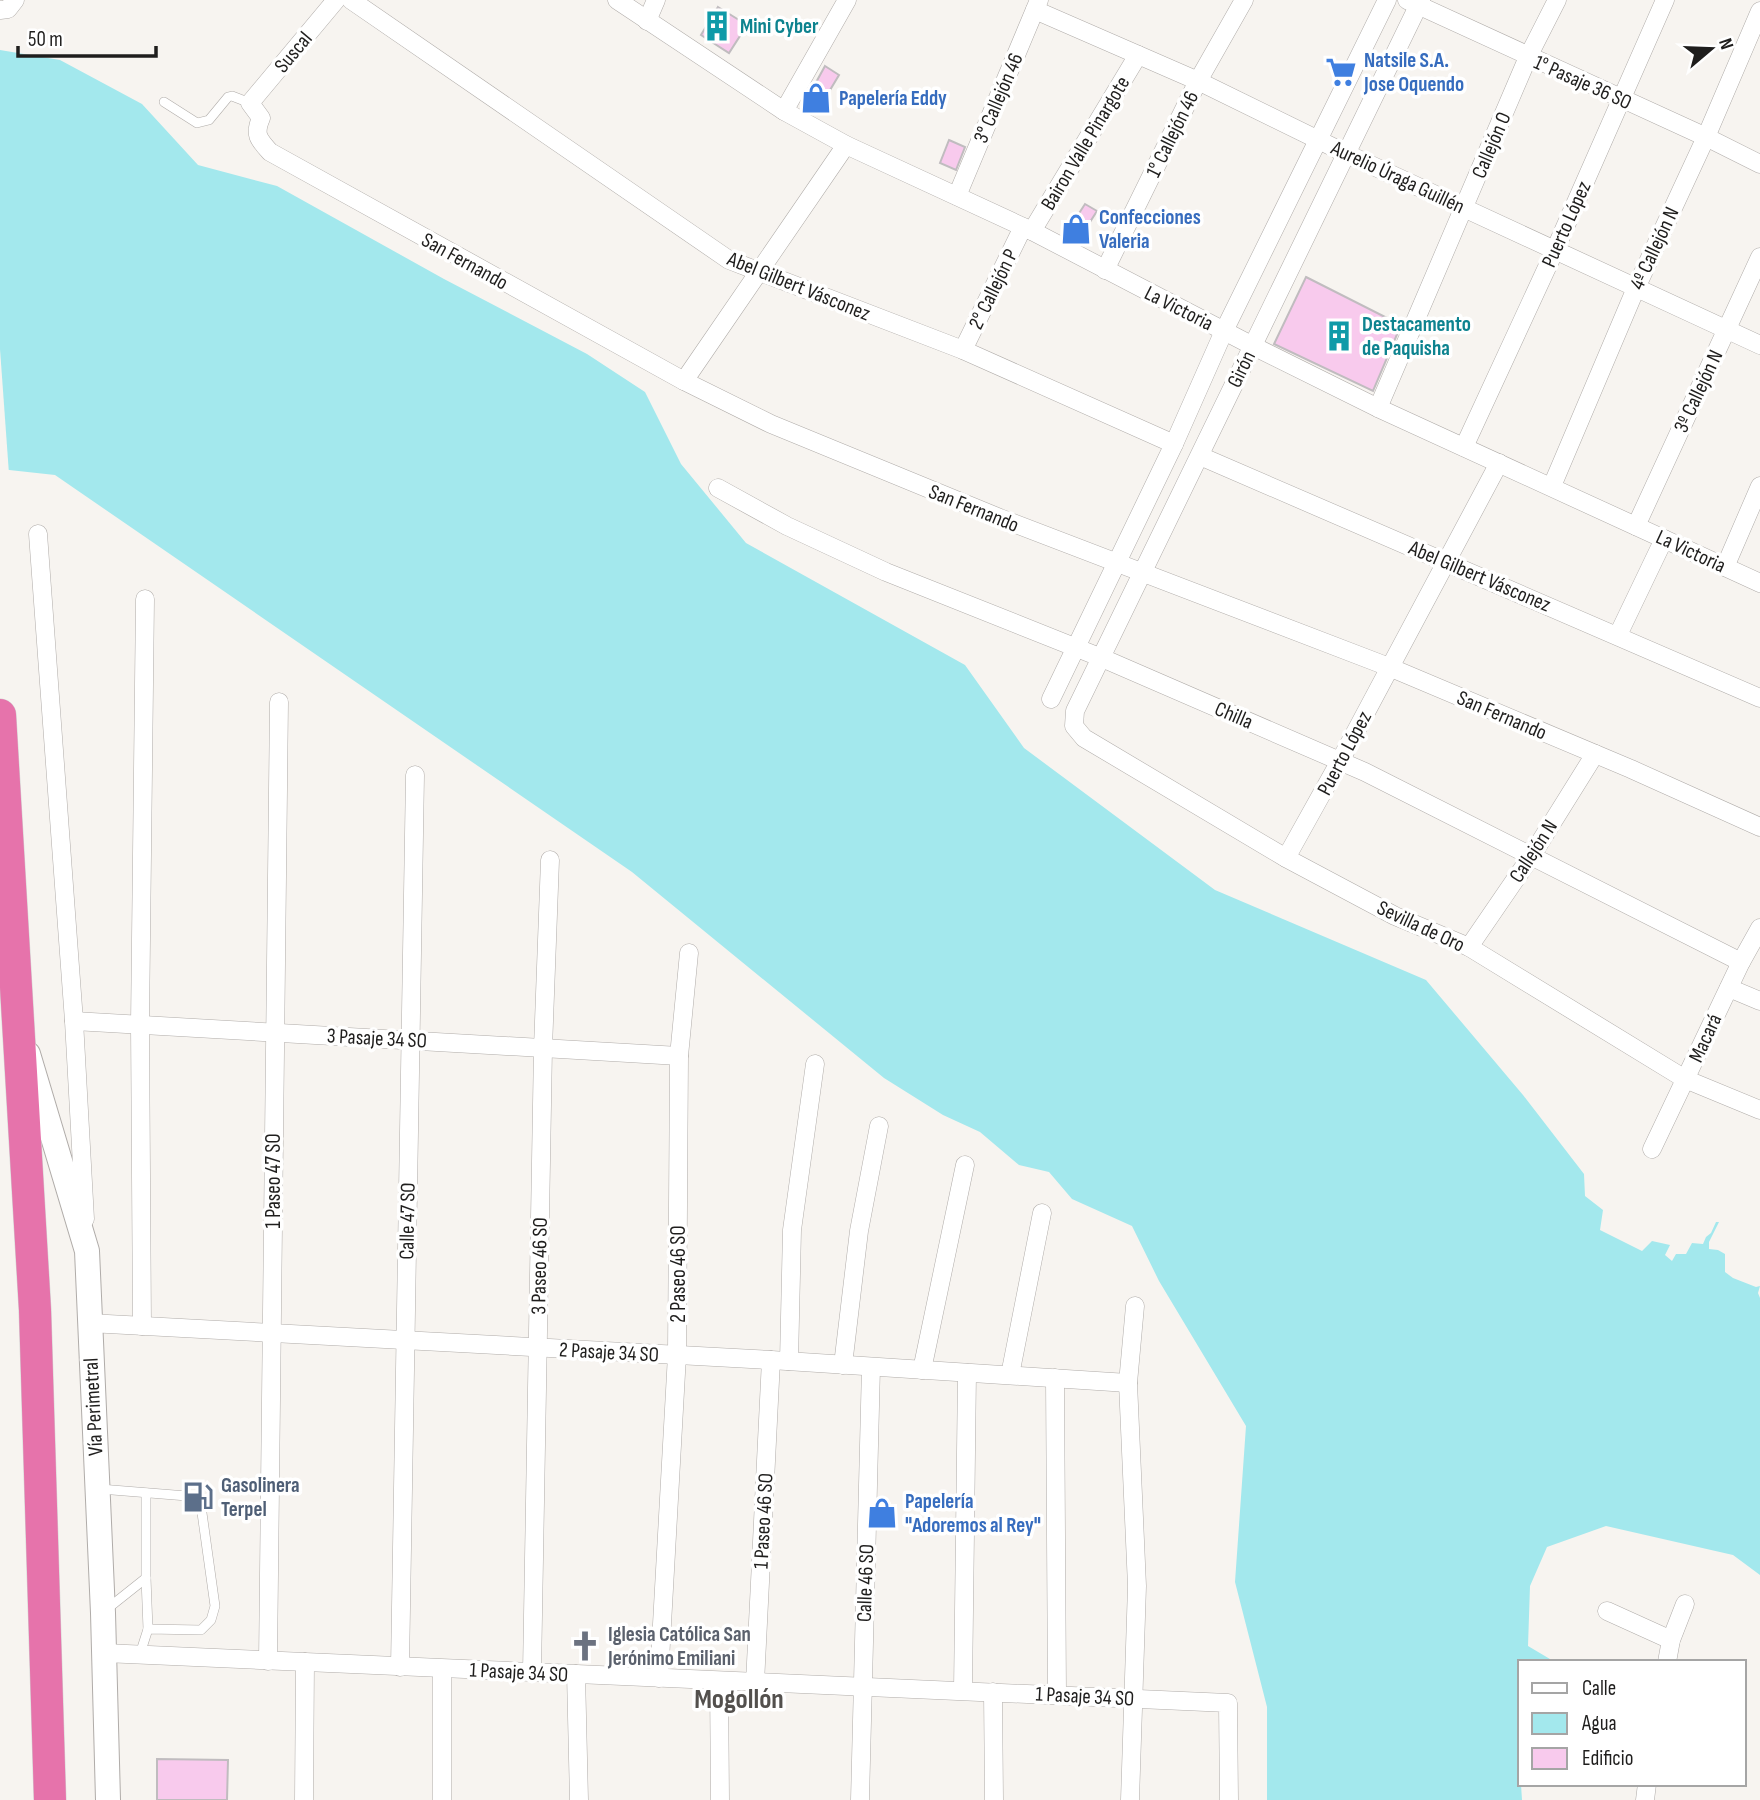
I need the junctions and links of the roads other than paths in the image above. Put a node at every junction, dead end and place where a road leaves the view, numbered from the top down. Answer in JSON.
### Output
{"nodes":[{"id":1,"x":15,"y":0,"type":"edge"},
{"id":2,"x":337,"y":0,"type":"edge"},
{"id":3,"x":351,"y":0,"type":"edge"},
{"id":4,"x":617,"y":0,"type":"edge"},
{"id":5,"x":656,"y":0,"type":"edge"},
{"id":6,"x":847,"y":0,"type":"edge"},
{"id":7,"x":1244,"y":0,"type":"edge"},
{"id":8,"x":1387,"y":0,"type":"edge"},
{"id":9,"x":1557,"y":0,"type":"edge"},
{"id":10,"x":1665,"y":0,"type":"edge"},
{"id":11,"x":1415,"y":2,"type":"edge"},
{"id":12,"x":1037,"y":5,"type":"edge"},
{"id":13,"x":0,"y":10,"type":"edge"},
{"id":14,"x":1760,"y":11,"type":"edge"},
{"id":15,"x":647,"y":21,"type":"junction"},
{"id":16,"x":1138,"y":55,"type":"junction"},
{"id":17,"x":1528,"y":57,"type":"junction"},
{"id":18,"x":1198,"y":81,"type":"junction"},
{"id":19,"x":1622,"y":100,"type":"junction"},
{"id":20,"x":164,"y":102,"type":"dead end"},
{"id":21,"x":250,"y":103,"type":"junction"},
{"id":22,"x":784,"y":111,"type":"junction"},
{"id":23,"x":1706,"y":137,"type":"junction"},
{"id":24,"x":1320,"y":140,"type":"junction"},
{"id":25,"x":846,"y":145,"type":"junction"},
{"id":26,"x":1345,"y":153,"type":"junction"},
{"id":27,"x":1760,"y":164,"type":"edge"},
{"id":28,"x":957,"y":196,"type":"junction"},
{"id":29,"x":1465,"y":208,"type":"junction"},
{"id":30,"x":1028,"y":229,"type":"junction"},
{"id":31,"x":1555,"y":250,"type":"junction"},
{"id":32,"x":1760,"y":257,"type":"edge"},
{"id":33,"x":1105,"y":270,"type":"junction"},
{"id":34,"x":760,"y":274,"type":"junction"},
{"id":35,"x":1636,"y":288,"type":"junction"},
{"id":36,"x":1727,"y":328,"type":"junction"},
{"id":37,"x":1224,"y":331,"type":"junction"},
{"id":38,"x":1760,"y":345,"type":"edge"},
{"id":39,"x":1253,"y":346,"type":"junction"},
{"id":40,"x":963,"y":350,"type":"junction"},
{"id":41,"x":684,"y":381,"type":"junction"},
{"id":42,"x":1378,"y":408,"type":"junction"},
{"id":43,"x":1174,"y":444,"type":"junction"},
{"id":44,"x":1464,"y":447,"type":"junction"},
{"id":45,"x":1200,"y":456,"type":"junction"},
{"id":46,"x":1499,"y":463,"type":"junction"},
{"id":47,"x":1552,"y":486,"type":"junction"},
{"id":48,"x":1760,"y":486,"type":"edge"},
{"id":49,"x":718,"y":488,"type":"dead end"},
{"id":50,"x":1636,"y":526,"type":"junction"},
{"id":51,"x":38,"y":534,"type":"dead end"},
{"id":52,"x":1664,"y":539,"type":"junction"},
{"id":53,"x":1446,"y":562,"type":"junction"},
{"id":54,"x":1115,"y":564,"type":"junction"},
{"id":55,"x":1725,"y":567,"type":"junction"},
{"id":56,"x":1142,"y":575,"type":"junction"},
{"id":57,"x":1760,"y":583,"type":"edge"},
{"id":58,"x":145,"y":598,"type":"dead end"},
{"id":59,"x":1618,"y":635,"type":"junction"},
{"id":60,"x":1076,"y":648,"type":"junction"},
{"id":61,"x":1101,"y":658,"type":"junction"},
{"id":62,"x":1389,"y":667,"type":"junction"},
{"id":63,"x":1760,"y":698,"type":"edge"},
{"id":64,"x":1051,"y":699,"type":"dead end"},
{"id":65,"x":279,"y":702,"type":"dead end"},
{"id":66,"x":0,"y":715,"type":"edge"},
{"id":67,"x":1084,"y":738,"type":"joint"},
{"id":68,"x":1595,"y":754,"type":"junction"},
{"id":69,"x":1340,"y":761,"type":"junction"},
{"id":70,"x":415,"y":775,"type":"dead end"},
{"id":71,"x":1760,"y":827,"type":"edge"},
{"id":72,"x":1532,"y":855,"type":"junction"},
{"id":73,"x":1286,"y":858,"type":"junction"},
{"id":74,"x":550,"y":860,"type":"dead end"},
{"id":75,"x":1760,"y":928,"type":"edge"},
{"id":76,"x":1469,"y":947,"type":"junction"},
{"id":77,"x":689,"y":953,"type":"dead end"},
{"id":78,"x":1741,"y":962,"type":"junction"},
{"id":79,"x":1729,"y":988,"type":"junction"},
{"id":80,"x":1760,"y":1001,"type":"edge"},
{"id":81,"x":74,"y":1021,"type":"junction"},
{"id":82,"x":19,"y":1024,"type":"junction"},
{"id":83,"x":139,"y":1024,"type":"junction"},
{"id":84,"x":273,"y":1032,"type":"junction"},
{"id":85,"x":410,"y":1040,"type":"junction"},
{"id":86,"x":543,"y":1048,"type":"junction"},
{"id":87,"x":680,"y":1056,"type":"junction"},
{"id":88,"x":815,"y":1064,"type":"dead end"},
{"id":89,"x":1685,"y":1079,"type":"junction"},
{"id":90,"x":1760,"y":1110,"type":"edge"},
{"id":91,"x":879,"y":1126,"type":"dead end"},
{"id":92,"x":1652,"y":1149,"type":"dead end"},
{"id":93,"x":965,"y":1166,"type":"dead end"},
{"id":94,"x":1042,"y":1213,"type":"dead end"},
{"id":95,"x":86,"y":1251,"type":"junction"},
{"id":96,"x":1135,"y":1306,"type":"dead end"},
{"id":97,"x":89,"y":1323,"type":"junction"},
{"id":98,"x":142,"y":1326,"type":"junction"},
{"id":99,"x":272,"y":1333,"type":"junction"},
{"id":100,"x":404,"y":1340,"type":"junction"},
{"id":101,"x":537,"y":1348,"type":"junction"},
{"id":102,"x":677,"y":1355,"type":"junction"},
{"id":103,"x":771,"y":1360,"type":"junction"},
{"id":104,"x":789,"y":1361,"type":"junction"},
{"id":105,"x":843,"y":1365,"type":"junction"},
{"id":106,"x":871,"y":1367,"type":"junction"},
{"id":107,"x":922,"y":1370,"type":"junction"},
{"id":108,"x":967,"y":1373,"type":"junction"},
{"id":109,"x":1010,"y":1375,"type":"junction"},
{"id":110,"x":1055,"y":1378,"type":"junction"},
{"id":111,"x":1128,"y":1382,"type":"junction"},
{"id":112,"x":96,"y":1488,"type":"junction"},
{"id":113,"x":146,"y":1493,"type":"junction"},
{"id":114,"x":146,"y":1578,"type":"junction"},
{"id":115,"x":1685,"y":1604,"type":"dead end"},
{"id":116,"x":1607,"y":1611,"type":"dead end"},
{"id":117,"x":103,"y":1613,"type":"junction"},
{"id":118,"x":148,"y":1629,"type":"junction"},
{"id":119,"x":1671,"y":1640,"type":"junction"},
{"id":120,"x":104,"y":1653,"type":"junction"},
{"id":121,"x":140,"y":1654,"type":"junction"},
{"id":122,"x":1667,"y":1660,"type":"edge"},
{"id":123,"x":268,"y":1661,"type":"junction"},
{"id":124,"x":305,"y":1662,"type":"junction"},
{"id":125,"x":400,"y":1667,"type":"junction"},
{"id":126,"x":442,"y":1668,"type":"junction"},
{"id":127,"x":532,"y":1672,"type":"junction"},
{"id":128,"x":576,"y":1674,"type":"junction"},
{"id":129,"x":659,"y":1678,"type":"junction"},
{"id":130,"x":719,"y":1681,"type":"junction"},
{"id":131,"x":755,"y":1682,"type":"junction"},
{"id":132,"x":862,"y":1687,"type":"junction"},
{"id":133,"x":963,"y":1690,"type":"junction"},
{"id":134,"x":993,"y":1692,"type":"junction"},
{"id":135,"x":1057,"y":1695,"type":"junction"},
{"id":136,"x":1133,"y":1699,"type":"junction"},
{"id":137,"x":50,"y":1800,"type":"edge"},
{"id":138,"x":108,"y":1800,"type":"edge"},
{"id":139,"x":304,"y":1800,"type":"edge"},
{"id":140,"x":442,"y":1800,"type":"edge"},
{"id":141,"x":579,"y":1800,"type":"edge"},
{"id":142,"x":720,"y":1800,"type":"edge"},
{"id":143,"x":860,"y":1800,"type":"edge"},
{"id":144,"x":993,"y":1800,"type":"edge"},
{"id":145,"x":1130,"y":1800,"type":"edge"},
{"id":146,"x":1229,"y":1800,"type":"edge"}],
"edges":[{"from":1,"to":13,"type":"street"},
{"from":2,"to":21,"type":"street","name":"Suscal"},
{"from":3,"to":34,"type":"street","name":"Abel Gilbert Vásconez"},
{"from":4,"to":15,"type":"street","name":"La Victoria"},
{"from":5,"to":15,"type":"street"},
{"from":6,"to":22,"type":"street"},
{"from":7,"to":18,"type":"street","name":"1° Callejón 46"},
{"from":8,"to":24,"type":"street","name":"Girón"},
{"from":9,"to":17,"type":"street","name":"Callejón O"},
{"from":10,"to":19,"type":"street","name":"Puerto López"},
{"from":11,"to":17,"type":"street","name":"1° Pasaje 36 SO"},
{"from":11,"to":26,"type":"street","name":"Girón"},
{"from":12,"to":16,"type":"street","name":"Aurelio Úraga Guillén"},
{"from":12,"to":28,"type":"street","name":"3° Callejón 46"},
{"from":14,"to":23,"type":"street","name":"4º Callejón N"},
{"from":15,"to":22,"type":"street","name":"La Victoria"},
{"from":16,"to":18,"type":"street","name":"Aurelio Úraga Guillén"},
{"from":16,"to":30,"type":"street","name":"Bairon Valle Pinargote"},
{"from":17,"to":19,"type":"street","name":"1° Pasaje 36 SO"},
{"from":17,"to":29,"type":"street","name":"Callejón O"},
{"from":18,"to":24,"type":"street","name":"Aurelio Úraga Guillén"},
{"from":18,"to":33,"type":"street","name":"1° Callejón 46"},
{"from":19,"to":23,"type":"street","name":"1° Pasaje 36 SO"},
{"from":19,"to":31,"type":"street","name":"Puerto López"},
{"from":20,"to":21,"type":"lane"},
{"from":21,"to":41,"type":"street","name":"San Fernando"},
{"from":22,"to":25,"type":"street","name":"La Victoria"},
{"from":23,"to":27,"type":"street","name":"1° Pasaje 36 SO"},
{"from":23,"to":35,"type":"street","name":"4º Callejón N"},
{"from":24,"to":26,"type":"street","name":"Aurelio Úraga Guillén"},
{"from":24,"to":37,"type":"street","name":"Girón"},
{"from":25,"to":28,"type":"street","name":"La Victoria"},
{"from":25,"to":34,"type":"street"},
{"from":26,"to":29,"type":"street","name":"Aurelio Úraga Guillén"},
{"from":26,"to":39,"type":"street","name":"Girón"},
{"from":28,"to":30,"type":"street","name":"La Victoria"},
{"from":29,"to":31,"type":"street","name":"Aurelio Úraga Guillén"},
{"from":29,"to":42,"type":"street","name":"Callejón O"},
{"from":30,"to":33,"type":"street","name":"La Victoria"},
{"from":30,"to":40,"type":"street","name":"2° Callejón P"},
{"from":31,"to":35,"type":"street","name":"Aurelio Úraga Guillén"},
{"from":31,"to":44,"type":"street","name":"Puerto López"},
{"from":32,"to":36,"type":"street","name":"3º Callejón N"},
{"from":33,"to":37,"type":"street","name":"La Victoria"},
{"from":34,"to":40,"type":"street","name":"Abel Gilbert Vásconez"},
{"from":34,"to":41,"type":"street"},
{"from":35,"to":36,"type":"street","name":"Aurelio Úraga Guillén"},
{"from":35,"to":47,"type":"street","name":"4º Callejón N"},
{"from":36,"to":38,"type":"street","name":"Aurelio Úraga Guillén"},
{"from":36,"to":50,"type":"street","name":"3º Callejón N"},
{"from":37,"to":39,"type":"street","name":"La Victoria"},
{"from":37,"to":43,"type":"street","name":"Girón"},
{"from":39,"to":42,"type":"street","name":"La Victoria"},
{"from":39,"to":45,"type":"street","name":"Girón"},
{"from":40,"to":43,"type":"street","name":"Abel Gilbert Vásconez"},
{"from":41,"to":54,"type":"street","name":"San Fernando"},
{"from":42,"to":44,"type":"street","name":"La Victoria"},
{"from":43,"to":54,"type":"street","name":"Girón"},
{"from":44,"to":46,"type":"street","name":"La Victoria"},
{"from":45,"to":53,"type":"street","name":"Abel Gilbert Vásconez"},
{"from":45,"to":56,"type":"street","name":"Girón"},
{"from":46,"to":47,"type":"street","name":"La Victoria"},
{"from":46,"to":53,"type":"street","name":"Puerto López"},
{"from":47,"to":50,"type":"street","name":"La Victoria"},
{"from":48,"to":55,"type":"street"},
{"from":49,"to":60,"type":"street","name":"Chilla"},
{"from":50,"to":52,"type":"street","name":"La Victoria"},
{"from":51,"to":81,"type":"street"},
{"from":52,"to":55,"type":"street","name":"La Victoria"},
{"from":52,"to":59,"type":"street"},
{"from":53,"to":59,"type":"street","name":"Abel Gilbert Vásconez"},
{"from":53,"to":62,"type":"street","name":"Puerto López"},
{"from":54,"to":56,"type":"street","name":"San Fernando"},
{"from":54,"to":60,"type":"street","name":"Girón"},
{"from":55,"to":57,"type":"street","name":"La Victoria"},
{"from":56,"to":61,"type":"street","name":"Girón"},
{"from":56,"to":62,"type":"street","name":"San Fernando"},
{"from":58,"to":83,"type":"street"},
{"from":59,"to":63,"type":"street","name":"Abel Gilbert Vásconez"},
{"from":60,"to":61,"type":"street","name":"Chilla"},
{"from":60,"to":64,"type":"street","name":"Girón"},
{"from":61,"to":67,"type":"street","name":"Girón"},
{"from":61,"to":69,"type":"street","name":"Chilla"},
{"from":62,"to":68,"type":"street","name":"San Fernando"},
{"from":62,"to":69,"type":"street","name":"Puerto López"},
{"from":65,"to":84,"type":"street","name":"1 Paseo 47 SO"},
{"from":66,"to":82,"type":"highway","name":"Vía Perimetral"},
{"from":67,"to":73,"type":"street","name":"Sevilla de Oro"},
{"from":68,"to":71,"type":"street","name":"San Fernando"},
{"from":68,"to":72,"type":"street","name":"Callejón N"},
{"from":69,"to":72,"type":"street","name":"Chilla"},
{"from":69,"to":73,"type":"street","name":"Puerto López"},
{"from":70,"to":85,"type":"street","name":"Calle 47 SO"},
{"from":72,"to":76,"type":"street","name":"Callejón N"},
{"from":72,"to":78,"type":"street","name":"Chilla"},
{"from":73,"to":76,"type":"street","name":"Sevilla de Oro"},
{"from":74,"to":86,"type":"street","name":"3 Paseo 46 SO"},
{"from":75,"to":78,"type":"street","name":"Macará"},
{"from":76,"to":89,"type":"street","name":"Sevilla de Oro"},
{"from":77,"to":87,"type":"street","name":"2 Paseo 46 SO"},
{"from":78,"to":79,"type":"street","name":"Macará"},
{"from":79,"to":80,"type":"street"},
{"from":79,"to":89,"type":"street","name":"Macará"},
{"from":81,"to":83,"type":"street","name":"3 Pasaje 34 SO"},
{"from":81,"to":95,"type":"street"},
{"from":82,"to":95,"type":"street","name":"Vía Perimetral"},
{"from":82,"to":137,"type":"highway","name":"Vía Perimetral"},
{"from":83,"to":84,"type":"street","name":"3 Pasaje 34 SO"},
{"from":83,"to":98,"type":"street"},
{"from":84,"to":85,"type":"street","name":"3 Pasaje 34 SO"},
{"from":84,"to":99,"type":"street","name":"1 Paseo 47 SO"},
{"from":85,"to":86,"type":"street","name":"3 Pasaje 34 SO"},
{"from":85,"to":100,"type":"street","name":"Calle 47 SO"},
{"from":86,"to":87,"type":"street","name":"3 Pasaje 34 SO"},
{"from":86,"to":101,"type":"street","name":"3 Paseo 46 SO"},
{"from":87,"to":102,"type":"street","name":"2 Paseo 46 SO"},
{"from":88,"to":104,"type":"street"},
{"from":89,"to":90,"type":"street","name":"Sevilla de Oro"},
{"from":89,"to":92,"type":"street","name":"Macará"},
{"from":91,"to":105,"type":"street"},
{"from":93,"to":107,"type":"street"},
{"from":94,"to":109,"type":"street"},
{"from":95,"to":97,"type":"street","name":"Vía Perimetral"},
{"from":96,"to":111,"type":"street"},
{"from":97,"to":98,"type":"street","name":"2 Pasaje 34 SO"},
{"from":97,"to":112,"type":"street","name":"Vía Perimetral"},
{"from":98,"to":99,"type":"street","name":"2 Pasaje 34 SO"},
{"from":99,"to":100,"type":"street","name":"2 Pasaje 34 SO"},
{"from":99,"to":123,"type":"street","name":"1 Paseo 47 SO"},
{"from":100,"to":101,"type":"street","name":"2 Pasaje 34 SO"},
{"from":100,"to":125,"type":"street","name":"Calle 47 SO"},
{"from":101,"to":102,"type":"street","name":"2 Pasaje 34 SO"},
{"from":101,"to":127,"type":"street","name":"3 Paseo 46 SO"},
{"from":102,"to":103,"type":"street","name":"2 Pasaje 34 SO"},
{"from":102,"to":129,"type":"street","name":"2 Paseo 46 SO"},
{"from":103,"to":104,"type":"street","name":"2 Pasaje 34 SO"},
{"from":103,"to":131,"type":"street","name":"1 Paseo 46 SO"},
{"from":104,"to":105,"type":"street","name":"2 Pasaje 34 SO"},
{"from":105,"to":106,"type":"street","name":"2 Pasaje 34 SO"},
{"from":106,"to":107,"type":"street","name":"2 Pasaje 34 SO"},
{"from":106,"to":132,"type":"street","name":"Calle 46 SO"},
{"from":107,"to":108,"type":"street","name":"2 Pasaje 34 SO"},
{"from":108,"to":109,"type":"street","name":"2 Pasaje 34 SO"},
{"from":108,"to":133,"type":"street"},
{"from":109,"to":110,"type":"street","name":"2 Pasaje 34 SO"},
{"from":110,"to":111,"type":"street","name":"2 Pasaje 34 SO"},
{"from":110,"to":135,"type":"street"},
{"from":111,"to":136,"type":"street"},
{"from":112,"to":113,"type":"lane"},
{"from":112,"to":117,"type":"street","name":"Vía Perimetral"},
{"from":113,"to":114,"type":"lane"},
{"from":113,"to":118,"type":"lane"},
{"from":114,"to":117,"type":"lane"},
{"from":114,"to":118,"type":"lane"},
{"from":115,"to":119,"type":"street"},
{"from":116,"to":119,"type":"street"},
{"from":117,"to":120,"type":"street","name":"Vía Perimetral"},
{"from":118,"to":121,"type":"lane"},
{"from":119,"to":122,"type":"street"},
{"from":120,"to":121,"type":"street","name":"1 Pasaje 34 SO"},
{"from":120,"to":138,"type":"street","name":"Vía Perimetral"},
{"from":121,"to":123,"type":"street","name":"1 Pasaje 34 SO"},
{"from":123,"to":124,"type":"street","name":"1 Pasaje 34 SO"},
{"from":124,"to":125,"type":"street","name":"1 Pasaje 34 SO"},
{"from":124,"to":139,"type":"street"},
{"from":125,"to":126,"type":"street","name":"1 Pasaje 34 SO"},
{"from":126,"to":127,"type":"street","name":"1 Pasaje 34 SO"},
{"from":126,"to":140,"type":"street"},
{"from":127,"to":128,"type":"street","name":"1 Pasaje 34 SO"},
{"from":128,"to":129,"type":"street","name":"1 Pasaje 34 SO"},
{"from":128,"to":141,"type":"street"},
{"from":129,"to":130,"type":"street","name":"1 Pasaje 34 SO"},
{"from":130,"to":131,"type":"street","name":"1 Pasaje 34 SO"},
{"from":130,"to":142,"type":"street"},
{"from":131,"to":132,"type":"street","name":"1 Pasaje 34 SO"},
{"from":132,"to":133,"type":"street","name":"1 Pasaje 34 SO"},
{"from":132,"to":143,"type":"street","name":"Calle 46 SO"},
{"from":133,"to":134,"type":"street","name":"1 Pasaje 34 SO"},
{"from":134,"to":135,"type":"street","name":"1 Pasaje 34 SO"},
{"from":134,"to":144,"type":"street"},
{"from":135,"to":136,"type":"street","name":"1 Pasaje 34 SO"},
{"from":136,"to":145,"type":"street"},
{"from":136,"to":146,"type":"street","name":"1 Pasaje 34 SO"}]}
